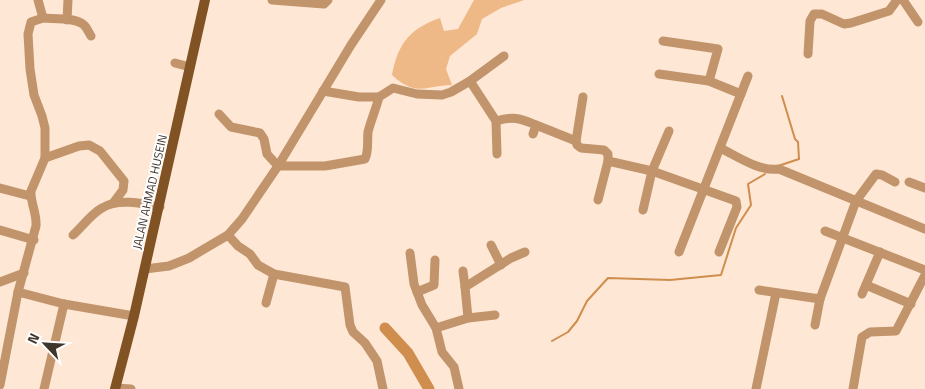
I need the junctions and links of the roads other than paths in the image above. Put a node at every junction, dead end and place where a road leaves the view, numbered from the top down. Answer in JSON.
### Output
{"nodes":[{"id":1,"x":38,"y":0,"type":"edge"},
{"id":2,"x":68,"y":0,"type":"edge"},
{"id":3,"x":205,"y":0,"type":"edge"},
{"id":4,"x":272,"y":0,"type":"edge"},
{"id":5,"x":328,"y":0,"type":"edge"},
{"id":6,"x":381,"y":0,"type":"edge"},
{"id":7,"x":897,"y":0,"type":"edge"},
{"id":8,"x":903,"y":0,"type":"edge"},
{"id":9,"x":43,"y":18,"type":"junction"},
{"id":10,"x":67,"y":20,"type":"junction"},
{"id":11,"x":918,"y":22,"type":"dead end"},
{"id":12,"x":91,"y":36,"type":"dead end"},
{"id":13,"x":664,"y":40,"type":"dead end"},
{"id":14,"x":808,"y":54,"type":"dead end"},
{"id":15,"x":504,"y":56,"type":"dead end"},
{"id":16,"x":175,"y":63,"type":"dead end"},
{"id":17,"x":190,"y":67,"type":"junction"},
{"id":18,"x":659,"y":74,"type":"dead end"},
{"id":19,"x":748,"y":76,"type":"dead end"},
{"id":20,"x":470,"y":81,"type":"junction"},
{"id":21,"x":709,"y":81,"type":"junction"},
{"id":22,"x":323,"y":91,"type":"junction"},
{"id":23,"x":741,"y":94,"type":"junction"},
{"id":24,"x":379,"y":97,"type":"junction"},
{"id":25,"x":583,"y":97,"type":"dead end"},
{"id":26,"x":219,"y":114,"type":"dead end"},
{"id":27,"x":496,"y":121,"type":"junction"},
{"id":28,"x":669,"y":131,"type":"dead end"},
{"id":29,"x":576,"y":141,"type":"junction"},
{"id":30,"x":720,"y":148,"type":"junction"},
{"id":31,"x":497,"y":154,"type":"dead end"},
{"id":32,"x":45,"y":158,"type":"junction"},
{"id":33,"x":608,"y":161,"type":"junction"},
{"id":34,"x":278,"y":166,"type":"junction"},
{"id":35,"x":652,"y":172,"type":"junction"},
{"id":36,"x":895,"y":182,"type":"dead end"},
{"id":37,"x":909,"y":182,"type":"dead end"},
{"id":38,"x":0,"y":188,"type":"edge"},
{"id":39,"x":925,"y":188,"type":"edge"},
{"id":40,"x":704,"y":189,"type":"junction"},
{"id":41,"x":30,"y":196,"type":"junction"},
{"id":42,"x":598,"y":200,"type":"dead end"},
{"id":43,"x":856,"y":201,"type":"junction"},
{"id":44,"x":114,"y":202,"type":"junction"},
{"id":45,"x":160,"y":207,"type":"junction"},
{"id":46,"x":642,"y":210,"type":"dead end"},
{"id":47,"x":925,"y":229,"type":"edge"},
{"id":48,"x":0,"y":230,"type":"edge"},
{"id":49,"x":825,"y":231,"type":"dead end"},
{"id":50,"x":74,"y":235,"type":"dead end"},
{"id":51,"x":228,"y":235,"type":"junction"},
{"id":52,"x":843,"y":237,"type":"junction"},
{"id":53,"x":34,"y":240,"type":"junction"},
{"id":54,"x":491,"y":246,"type":"dead end"},
{"id":55,"x":525,"y":252,"type":"dead end"},
{"id":56,"x":679,"y":252,"type":"dead end"},
{"id":57,"x":719,"y":252,"type":"dead end"},
{"id":58,"x":880,"y":252,"type":"junction"},
{"id":59,"x":410,"y":253,"type":"dead end"},
{"id":60,"x":435,"y":260,"type":"dead end"},
{"id":61,"x":501,"y":265,"type":"junction"},
{"id":62,"x":145,"y":269,"type":"junction"},
{"id":63,"x":925,"y":270,"type":"edge"},
{"id":64,"x":463,"y":271,"type":"dead end"},
{"id":65,"x":24,"y":273,"type":"junction"},
{"id":66,"x":274,"y":274,"type":"junction"},
{"id":67,"x":925,"y":275,"type":"edge"},
{"id":68,"x":0,"y":282,"type":"edge"},
{"id":69,"x":866,"y":285,"type":"junction"},
{"id":70,"x":466,"y":287,"type":"junction"},
{"id":71,"x":759,"y":290,"type":"dead end"},
{"id":72,"x":18,"y":292,"type":"junction"},
{"id":73,"x":417,"y":292,"type":"junction"},
{"id":74,"x":776,"y":293,"type":"junction"},
{"id":75,"x":862,"y":294,"type":"dead end"},
{"id":76,"x":820,"y":300,"type":"junction"},
{"id":77,"x":266,"y":303,"type":"dead end"},
{"id":78,"x":64,"y":304,"type":"junction"},
{"id":79,"x":910,"y":304,"type":"junction"},
{"id":80,"x":495,"y":315,"type":"dead end"},
{"id":81,"x":134,"y":316,"type":"junction"},
{"id":82,"x":468,"y":318,"type":"junction"},
{"id":83,"x":815,"y":325,"type":"dead end"},
{"id":84,"x":436,"y":328,"type":"junction"},
{"id":85,"x":0,"y":385,"type":"edge"},
{"id":86,"x":44,"y":389,"type":"edge"},
{"id":87,"x":115,"y":389,"type":"edge"},
{"id":88,"x":131,"y":389,"type":"edge"},
{"id":89,"x":383,"y":389,"type":"edge"},
{"id":90,"x":458,"y":389,"type":"edge"},
{"id":91,"x":756,"y":389,"type":"edge"},
{"id":92,"x":853,"y":389,"type":"edge"}],
"edges":[{"from":1,"to":9,"type":"street"},
{"from":2,"to":10,"type":"street"},
{"from":3,"to":17,"type":"main road","name":"JALAN AHMAD HUSEIN"},
{"from":4,"to":5,"type":"street"},
{"from":6,"to":22,"type":"street"},
{"from":7,"to":14,"type":"street"},
{"from":8,"to":11,"type":"street"},
{"from":9,"to":10,"type":"street"},
{"from":9,"to":32,"type":"street"},
{"from":10,"to":12,"type":"street"},
{"from":13,"to":21,"type":"street"},
{"from":15,"to":20,"type":"street"},
{"from":16,"to":17,"type":"street"},
{"from":17,"to":45,"type":"main road","name":"JALAN AHMAD HUSEIN"},
{"from":18,"to":21,"type":"street"},
{"from":19,"to":23,"type":"street"},
{"from":20,"to":24,"type":"street"},
{"from":20,"to":27,"type":"street"},
{"from":21,"to":23,"type":"street"},
{"from":22,"to":24,"type":"street"},
{"from":22,"to":34,"type":"street"},
{"from":23,"to":30,"type":"street"},
{"from":24,"to":34,"type":"street"},
{"from":25,"to":29,"type":"street"},
{"from":26,"to":34,"type":"street"},
{"from":27,"to":29,"type":"street"},
{"from":27,"to":31,"type":"street"},
{"from":28,"to":35,"type":"street"},
{"from":29,"to":33,"type":"street"},
{"from":30,"to":40,"type":"street"},
{"from":30,"to":43,"type":"street"},
{"from":32,"to":41,"type":"street"},
{"from":32,"to":44,"type":"street"},
{"from":33,"to":35,"type":"street"},
{"from":33,"to":42,"type":"street"},
{"from":34,"to":51,"type":"street"},
{"from":35,"to":40,"type":"street"},
{"from":35,"to":46,"type":"street"},
{"from":36,"to":43,"type":"street"},
{"from":37,"to":39,"type":"street"},
{"from":38,"to":41,"type":"street"},
{"from":40,"to":56,"type":"street"},
{"from":40,"to":57,"type":"street"},
{"from":41,"to":53,"type":"street"},
{"from":43,"to":47,"type":"street"},
{"from":43,"to":52,"type":"street"},
{"from":44,"to":45,"type":"street"},
{"from":44,"to":50,"type":"street"},
{"from":45,"to":62,"type":"main road","name":"JALAN AHMAD HUSEIN"},
{"from":48,"to":53,"type":"street"},
{"from":49,"to":52,"type":"street"},
{"from":51,"to":62,"type":"street"},
{"from":51,"to":66,"type":"street"},
{"from":52,"to":58,"type":"street"},
{"from":52,"to":76,"type":"street"},
{"from":53,"to":65,"type":"street"},
{"from":54,"to":61,"type":"street"},
{"from":55,"to":61,"type":"street"},
{"from":58,"to":63,"type":"street"},
{"from":58,"to":69,"type":"street"},
{"from":59,"to":73,"type":"street"},
{"from":60,"to":73,"type":"street"},
{"from":61,"to":70,"type":"street"},
{"from":62,"to":81,"type":"main road","name":"JALAN AHMAD HUSEIN"},
{"from":64,"to":70,"type":"street"},
{"from":65,"to":68,"type":"street"},
{"from":65,"to":72,"type":"street"},
{"from":66,"to":77,"type":"street"},
{"from":66,"to":89,"type":"street"},
{"from":67,"to":79,"type":"street"},
{"from":69,"to":75,"type":"street"},
{"from":69,"to":79,"type":"street"},
{"from":70,"to":82,"type":"street"},
{"from":71,"to":74,"type":"street"},
{"from":72,"to":78,"type":"street"},
{"from":72,"to":85,"type":"street"},
{"from":73,"to":84,"type":"street"},
{"from":74,"to":76,"type":"street"},
{"from":74,"to":91,"type":"street"},
{"from":76,"to":83,"type":"street"},
{"from":78,"to":81,"type":"street"},
{"from":78,"to":86,"type":"street"},
{"from":79,"to":92,"type":"street"},
{"from":80,"to":82,"type":"street"},
{"from":81,"to":87,"type":"main road","name":"JALAN AHMAD HUSEIN"},
{"from":82,"to":84,"type":"street"},
{"from":84,"to":90,"type":"street"},
{"from":87,"to":88,"type":"street"}]}
